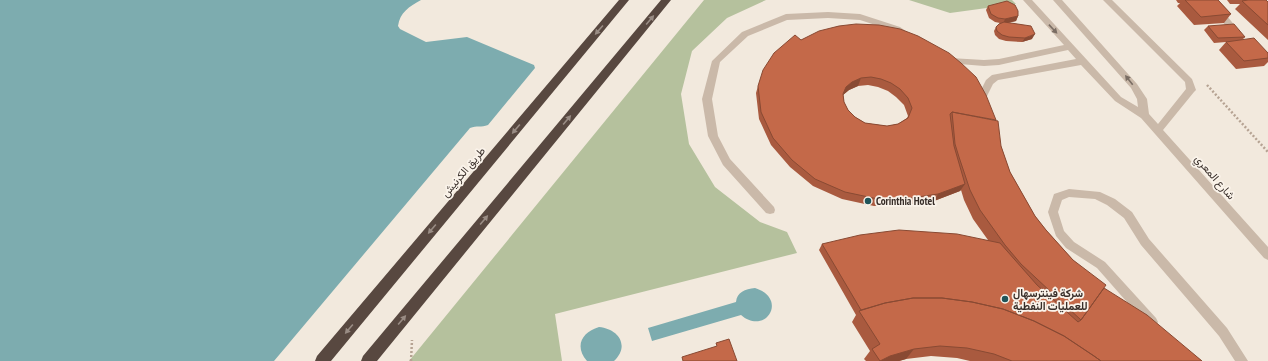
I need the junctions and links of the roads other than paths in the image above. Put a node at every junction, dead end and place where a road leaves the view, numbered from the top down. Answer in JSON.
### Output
{"nodes":[{"id":1,"x":624,"y":0,"type":"edge"},
{"id":2,"x":666,"y":0,"type":"edge"},
{"id":3,"x":1027,"y":0,"type":"edge"},
{"id":4,"x":1057,"y":0,"type":"edge"},
{"id":5,"x":1107,"y":0,"type":"edge"},
{"id":6,"x":1209,"y":0,"type":"edge"},
{"id":7,"x":915,"y":38,"type":"edge"},
{"id":8,"x":1246,"y":43,"type":"edge"},
{"id":9,"x":1070,"y":47,"type":"junction"},
{"id":10,"x":1083,"y":61,"type":"junction"},
{"id":11,"x":959,"y":71,"type":"edge"},
{"id":12,"x":975,"y":90,"type":"edge"},
{"id":13,"x":1144,"y":115,"type":"junction"},
{"id":14,"x":1158,"y":130,"type":"junction"},
{"id":15,"x":770,"y":210,"type":"dead end"},
{"id":16,"x":1268,"y":255,"type":"edge"},
{"id":17,"x":1161,"y":331,"type":"edge"},
{"id":18,"x":322,"y":361,"type":"edge"},
{"id":19,"x":368,"y":361,"type":"edge"},
{"id":20,"x":1242,"y":361,"type":"edge"}],
"edges":[{"from":1,"to":18,"type":"highway","name":"طريق الكرنيش","one_way":true},
{"from":19,"to":2,"type":"highway","one_way":true},
{"from":3,"to":9,"type":"street","name":"شارع المعري","one_way":true},
{"from":13,"to":4,"type":"street","one_way":true},
{"from":5,"to":14,"type":"street"},
{"from":6,"to":8,"type":"street"},
{"from":7,"to":15,"type":"street"},
{"from":9,"to":10,"type":"street","name":"شارع المعري"},
{"from":9,"to":11,"type":"street"},
{"from":10,"to":12,"type":"street"},
{"from":10,"to":13,"type":"street","name":"شارع المعري"},
{"from":13,"to":14,"type":"street","name":"شارع المعري"},
{"from":14,"to":16,"type":"street","name":"شارع المعري"},
{"from":17,"to":20,"type":"street"}]}
